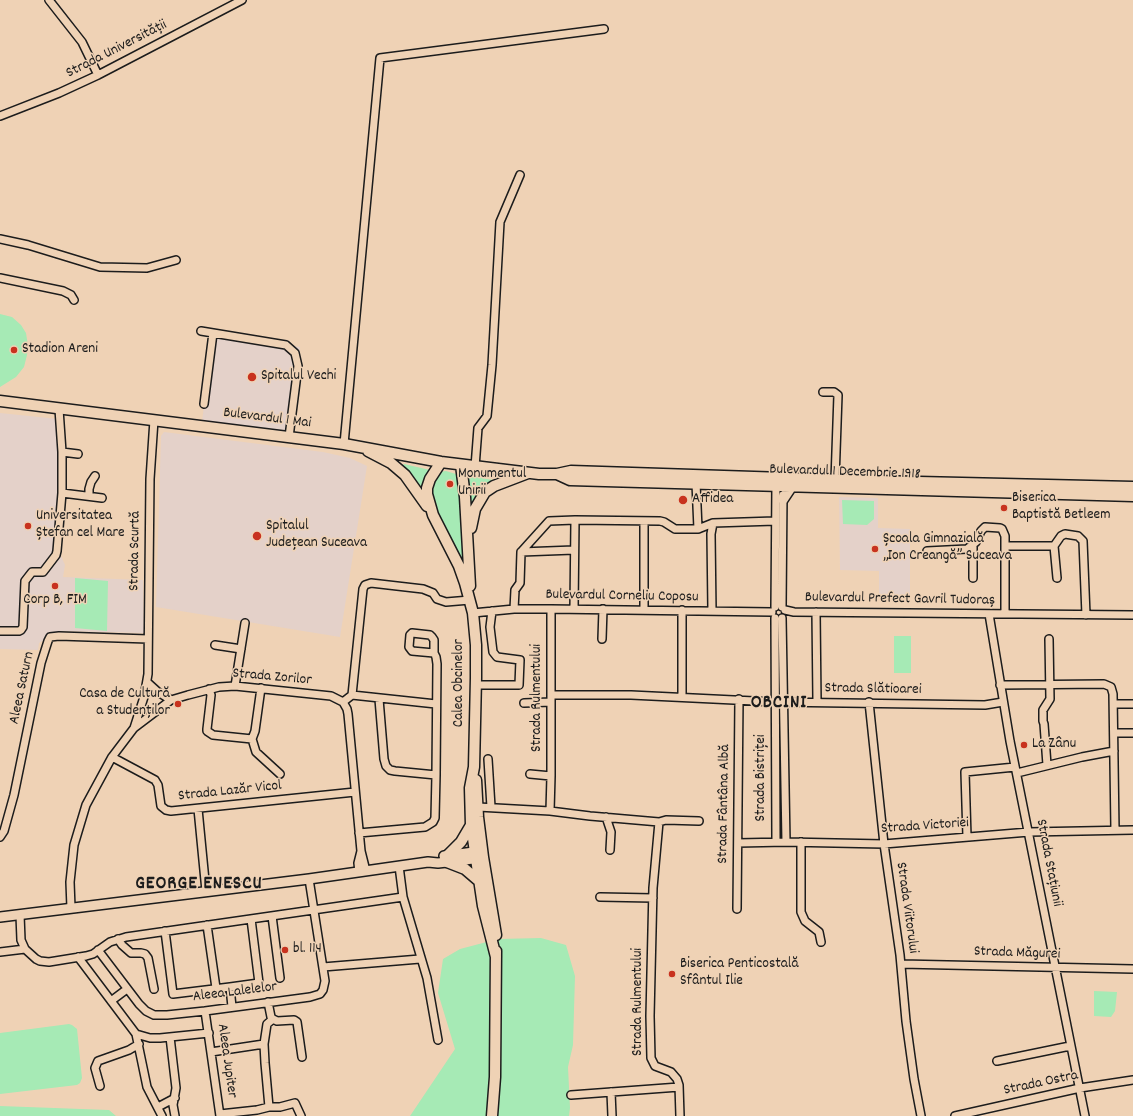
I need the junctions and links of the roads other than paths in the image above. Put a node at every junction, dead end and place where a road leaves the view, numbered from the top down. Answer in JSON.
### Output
{"nodes":[{"id":1,"x":49,"y":0,"type":"edge"},
{"id":2,"x":242,"y":0,"type":"edge"},
{"id":3,"x":604,"y":30,"type":"dead end"},
{"id":4,"x":98,"y":74,"type":"junction"},
{"id":5,"x":0,"y":116,"type":"edge"},
{"id":6,"x":520,"y":175,"type":"dead end"},
{"id":7,"x":0,"y":239,"type":"edge"},
{"id":8,"x":176,"y":260,"type":"dead end"},
{"id":9,"x":0,"y":278,"type":"edge"},
{"id":10,"x":74,"y":300,"type":"dead end"},
{"id":11,"x":201,"y":331,"type":"dead end"},
{"id":12,"x":213,"y":333,"type":"junction"},
{"id":13,"x":823,"y":392,"type":"dead end"},
{"id":14,"x":0,"y":401,"type":"edge"},
{"id":15,"x":204,"y":404,"type":"dead end"},
{"id":16,"x":60,"y":409,"type":"junction"},
{"id":17,"x":154,"y":420,"type":"junction"},
{"id":18,"x":289,"y":437,"type":"junction"},
{"id":19,"x":344,"y":444,"type":"junction"},
{"id":20,"x":357,"y":446,"type":"junction"},
{"id":21,"x":62,"y":452,"type":"junction"},
{"id":22,"x":78,"y":454,"type":"dead end"},
{"id":23,"x":441,"y":462,"type":"junction"},
{"id":24,"x":461,"y":465,"type":"junction"},
{"id":25,"x":475,"y":466,"type":"junction"},
{"id":26,"x":530,"y":473,"type":"junction"},
{"id":27,"x":557,"y":474,"type":"junction"},
{"id":28,"x":95,"y":476,"type":"dead end"},
{"id":29,"x":835,"y":480,"type":"junction"},
{"id":30,"x":696,"y":483,"type":"junction"},
{"id":31,"x":782,"y":483,"type":"junction"},
{"id":32,"x":1133,"y":488,"type":"edge"},
{"id":33,"x":62,"y":493,"type":"junction"},
{"id":34,"x":89,"y":496,"type":"junction"},
{"id":35,"x":1133,"y":496,"type":"edge"},
{"id":36,"x":102,"y":498,"type":"dead end"},
{"id":37,"x":783,"y":499,"type":"joint"},
{"id":38,"x":433,"y":515,"type":"junction"},
{"id":39,"x":575,"y":520,"type":"junction"},
{"id":40,"x":775,"y":521,"type":"junction"},
{"id":41,"x":644,"y":522,"type":"junction"},
{"id":42,"x":713,"y":523,"type":"junction"},
{"id":43,"x":698,"y":529,"type":"junction"},
{"id":44,"x":468,"y":542,"type":"junction"},
{"id":45,"x":973,"y":546,"type":"junction"},
{"id":46,"x":1005,"y":546,"type":"junction"},
{"id":47,"x":1054,"y":546,"type":"junction"},
{"id":48,"x":574,"y":550,"type":"junction"},
{"id":49,"x":927,"y":551,"type":"dead end"},
{"id":50,"x":521,"y":552,"type":"junction"},
{"id":51,"x":972,"y":578,"type":"dead end"},
{"id":52,"x":1057,"y":578,"type":"dead end"},
{"id":53,"x":470,"y":600,"type":"junction"},
{"id":54,"x":514,"y":609,"type":"junction"},
{"id":55,"x":551,"y":609,"type":"junction"},
{"id":56,"x":574,"y":609,"type":"junction"},
{"id":57,"x":603,"y":610,"type":"junction"},
{"id":58,"x":644,"y":610,"type":"junction"},
{"id":59,"x":682,"y":610,"type":"junction"},
{"id":60,"x":492,"y":611,"type":"junction"},
{"id":61,"x":712,"y":611,"type":"junction"},
{"id":62,"x":779,"y":612,"type":"junction"},
{"id":63,"x":794,"y":612,"type":"joint"},
{"id":64,"x":816,"y":612,"type":"junction"},
{"id":65,"x":472,"y":613,"type":"junction"},
{"id":66,"x":989,"y":614,"type":"junction"},
{"id":67,"x":1005,"y":614,"type":"junction"},
{"id":68,"x":1086,"y":615,"type":"junction"},
{"id":69,"x":1133,"y":615,"type":"edge"},
{"id":70,"x":245,"y":623,"type":"dead end"},
{"id":71,"x":0,"y":631,"type":"edge"},
{"id":72,"x":148,"y":639,"type":"junction"},
{"id":73,"x":602,"y":639,"type":"dead end"},
{"id":74,"x":1049,"y":639,"type":"dead end"},
{"id":75,"x":214,"y":645,"type":"dead end"},
{"id":76,"x":240,"y":649,"type":"junction"},
{"id":77,"x":434,"y":653,"type":"junction"},
{"id":78,"x":147,"y":682,"type":"junction"},
{"id":79,"x":1050,"y":683,"type":"junction"},
{"id":80,"x":476,"y":685,"type":"junction"},
{"id":81,"x":1000,"y":685,"type":"junction"},
{"id":82,"x":235,"y":686,"type":"junction"},
{"id":83,"x":261,"y":688,"type":"junction"},
{"id":84,"x":209,"y":689,"type":"junction"},
{"id":85,"x":352,"y":695,"type":"junction"},
{"id":86,"x":682,"y":697,"type":"junction"},
{"id":87,"x":379,"y":699,"type":"junction"},
{"id":88,"x":551,"y":699,"type":"junction"},
{"id":89,"x":739,"y":699,"type":"junction"},
{"id":90,"x":171,"y":700,"type":"junction"},
{"id":91,"x":343,"y":702,"type":"junction"},
{"id":92,"x":775,"y":702,"type":"junction"},
{"id":93,"x":783,"y":702,"type":"junction"},
{"id":94,"x":817,"y":702,"type":"junction"},
{"id":95,"x":869,"y":702,"type":"junction"},
{"id":96,"x":1003,"y":702,"type":"junction"},
{"id":97,"x":524,"y":703,"type":"dead end"},
{"id":98,"x":436,"y":704,"type":"junction"},
{"id":99,"x":1114,"y":704,"type":"junction"},
{"id":100,"x":1133,"y":704,"type":"edge"},
{"id":101,"x":134,"y":728,"type":"junction"},
{"id":102,"x":1114,"y":733,"type":"junction"},
{"id":103,"x":1133,"y":733,"type":"edge"},
{"id":104,"x":252,"y":739,"type":"junction"},
{"id":105,"x":1114,"y":751,"type":"junction"},
{"id":106,"x":112,"y":757,"type":"junction"},
{"id":107,"x":488,"y":759,"type":"dead end"},
{"id":108,"x":1047,"y":765,"type":"junction"},
{"id":109,"x":474,"y":767,"type":"junction"},
{"id":110,"x":1016,"y":770,"type":"junction"},
{"id":111,"x":280,"y":774,"type":"dead end"},
{"id":112,"x":530,"y":774,"type":"dead end"},
{"id":113,"x":436,"y":775,"type":"junction"},
{"id":114,"x":551,"y":776,"type":"junction"},
{"id":115,"x":355,"y":792,"type":"junction"},
{"id":116,"x":478,"y":807,"type":"junction"},
{"id":117,"x":490,"y":807,"type":"junction"},
{"id":118,"x":198,"y":809,"type":"junction"},
{"id":119,"x":550,"y":811,"type":"junction"},
{"id":120,"x":606,"y":817,"type":"junction"},
{"id":121,"x":699,"y":821,"type":"dead end"},
{"id":122,"x":659,"y":822,"type":"junction"},
{"id":123,"x":471,"y":825,"type":"junction"},
{"id":124,"x":1115,"y":830,"type":"junction"},
{"id":125,"x":1133,"y":830,"type":"edge"},
{"id":126,"x":1029,"y":832,"type":"junction"},
{"id":127,"x":359,"y":833,"type":"junction"},
{"id":128,"x":0,"y":837,"type":"edge"},
{"id":129,"x":967,"y":837,"type":"junction"},
{"id":130,"x":776,"y":842,"type":"junction"},
{"id":131,"x":786,"y":842,"type":"junction"},
{"id":132,"x":801,"y":842,"type":"junction"},
{"id":133,"x":738,"y":843,"type":"junction"},
{"id":134,"x":884,"y":844,"type":"junction"},
{"id":135,"x":610,"y":850,"type":"dead end"},
{"id":136,"x":478,"y":854,"type":"junction"},
{"id":137,"x":447,"y":858,"type":"junction"},
{"id":138,"x":399,"y":866,"type":"junction"},
{"id":139,"x":363,"y":872,"type":"junction"},
{"id":140,"x":309,"y":879,"type":"junction"},
{"id":141,"x":479,"y":881,"type":"junction"},
{"id":142,"x":206,"y":891,"type":"junction"},
{"id":143,"x":403,"y":896,"type":"junction"},
{"id":144,"x":600,"y":897,"type":"dead end"},
{"id":145,"x":653,"y":898,"type":"junction"},
{"id":146,"x":71,"y":908,"type":"junction"},
{"id":147,"x":737,"y":909,"type":"dead end"},
{"id":148,"x":314,"y":910,"type":"junction"},
{"id":149,"x":20,"y":914,"type":"junction"},
{"id":150,"x":272,"y":916,"type":"junction"},
{"id":151,"x":0,"y":917,"type":"edge"},
{"id":152,"x":251,"y":919,"type":"junction"},
{"id":153,"x":207,"y":925,"type":"junction"},
{"id":154,"x":165,"y":932,"type":"junction"},
{"id":155,"x":118,"y":939,"type":"junction"},
{"id":156,"x":821,"y":942,"type":"dead end"},
{"id":157,"x":25,"y":950,"type":"junction"},
{"id":158,"x":98,"y":950,"type":"junction"},
{"id":159,"x":0,"y":952,"type":"edge"},
{"id":160,"x":78,"y":957,"type":"junction"},
{"id":161,"x":496,"y":958,"type":"junction"},
{"id":162,"x":420,"y":959,"type":"junction"},
{"id":163,"x":901,"y":964,"type":"junction"},
{"id":164,"x":324,"y":967,"type":"junction"},
{"id":165,"x":1056,"y":968,"type":"junction"},
{"id":166,"x":1133,"y":969,"type":"edge"},
{"id":167,"x":280,"y":978,"type":"dead end"},
{"id":168,"x":230,"y":987,"type":"junction"},
{"id":169,"x":154,"y":988,"type":"dead end"},
{"id":170,"x":216,"y":988,"type":"junction"},
{"id":171,"x":127,"y":989,"type":"junction"},
{"id":172,"x":111,"y":1001,"type":"junction"},
{"id":173,"x":268,"y":1002,"type":"junction"},
{"id":174,"x":232,"y":1007,"type":"junction"},
{"id":175,"x":205,"y":1011,"type":"junction"},
{"id":176,"x":273,"y":1019,"type":"junction"},
{"id":177,"x":209,"y":1033,"type":"junction"},
{"id":178,"x":136,"y":1034,"type":"junction"},
{"id":179,"x":170,"y":1038,"type":"junction"},
{"id":180,"x":438,"y":1040,"type":"dead end"},
{"id":181,"x":139,"y":1044,"type":"junction"},
{"id":182,"x":264,"y":1044,"type":"junction"},
{"id":183,"x":1070,"y":1046,"type":"junction"},
{"id":184,"x":212,"y":1052,"type":"junction"},
{"id":185,"x":302,"y":1057,"type":"dead end"},
{"id":186,"x":997,"y":1060,"type":"dead end"},
{"id":187,"x":1133,"y":1080,"type":"edge"},
{"id":188,"x":100,"y":1086,"type":"dead end"},
{"id":189,"x":679,"y":1087,"type":"junction"},
{"id":190,"x":1080,"y":1088,"type":"junction"},
{"id":191,"x":612,"y":1092,"type":"junction"},
{"id":192,"x":571,"y":1095,"type":"dead end"},
{"id":193,"x":175,"y":1098,"type":"junction"},
{"id":194,"x":158,"y":1107,"type":"junction"},
{"id":195,"x":269,"y":1108,"type":"junction"},
{"id":196,"x":975,"y":1114,"type":"edge"},
{"id":197,"x":220,"y":1115,"type":"edge"},
{"id":198,"x":162,"y":1116,"type":"edge"},
{"id":199,"x":175,"y":1116,"type":"edge"},
{"id":200,"x":302,"y":1116,"type":"edge"},
{"id":201,"x":492,"y":1116,"type":"edge"},
{"id":202,"x":612,"y":1116,"type":"edge"},
{"id":203,"x":680,"y":1116,"type":"edge"},
{"id":204,"x":921,"y":1116,"type":"edge"},
{"id":205,"x":954,"y":1116,"type":"edge"},
{"id":206,"x":1085,"y":1116,"type":"edge"}],
"edges":[{"from":1,"to":4,"type":"street"},
{"from":2,"to":4,"type":"street","name":"Strada Universității"},
{"from":3,"to":19,"type":"street"},
{"from":4,"to":5,"type":"street","name":"Strada Universității"},
{"from":6,"to":25,"type":"street"},
{"from":7,"to":8,"type":"street"},
{"from":9,"to":10,"type":"street"},
{"from":11,"to":12,"type":"street"},
{"from":12,"to":15,"type":"street"},
{"from":12,"to":18,"type":"street"},
{"from":13,"to":29,"type":"street"},
{"from":14,"to":16,"type":"main road","name":"Bulevardul 1 Mai"},
{"from":16,"to":17,"type":"main road","name":"Bulevardul 1 Mai"},
{"from":16,"to":21,"type":"street"},
{"from":17,"to":18,"type":"main road","name":"Bulevardul 1 Mai"},
{"from":17,"to":72,"type":"street","name":"Strada Scurtă"},
{"from":18,"to":19,"type":"main road","name":"Bulevardul 1 Mai"},
{"from":19,"to":20,"type":"main road","name":"Bulevardul 1 Mai"},
{"from":20,"to":23,"type":"main road","name":"Bulevardul 1 Mai"},
{"from":20,"to":38,"type":"main road"},
{"from":21,"to":22,"type":"street"},
{"from":21,"to":33,"type":"street"},
{"from":23,"to":24,"type":"main road","name":"Bulevardul 1 Mai"},
{"from":23,"to":38,"type":"main road","name":"Calea Obcinelor"},
{"from":24,"to":25,"type":"main road","name":"Bulevardul 1 Mai"},
{"from":24,"to":44,"type":"main road","name":"Calea Obcinelor"},
{"from":25,"to":26,"type":"main road","name":"Bulevardul 1 Mai"},
{"from":26,"to":27,"type":"main road","name":"Bulevardul 1 Decembrie 1918"},
{"from":26,"to":44,"type":"main road"},
{"from":27,"to":30,"type":"main road","name":"Bulevardul 1 Decembrie 1918"},
{"from":27,"to":31,"type":"main road","name":"Bulevardul 1 Decembrie 1918"},
{"from":28,"to":34,"type":"street"},
{"from":29,"to":31,"type":"main road","name":"Bulevardul 1 Decembrie 1918"},
{"from":29,"to":32,"type":"main road","name":"Bulevardul 1 Decembrie 1918"},
{"from":30,"to":31,"type":"main road","name":"Bulevardul 1 Decembrie 1918"},
{"from":30,"to":43,"type":"street"},
{"from":31,"to":35,"type":"main road","name":"Bulevardul 1 Decembrie 1918"},
{"from":31,"to":37,"type":"main road"},
{"from":31,"to":40,"type":"street","name":"Strada Bistriței"},
{"from":33,"to":34,"type":"street"},
{"from":33,"to":71,"type":"street"},
{"from":34,"to":36,"type":"street"},
{"from":37,"to":62,"type":"street","name":"Strada Bistriței"},
{"from":38,"to":53,"type":"main road","name":"Calea Obcinelor"},
{"from":39,"to":41,"type":"street"},
{"from":39,"to":48,"type":"street"},
{"from":39,"to":50,"type":"street"},
{"from":40,"to":42,"type":"street"},
{"from":40,"to":62,"type":"street","name":"Strada Bistriței"},
{"from":41,"to":43,"type":"street"},
{"from":41,"to":58,"type":"street"},
{"from":42,"to":43,"type":"street"},
{"from":42,"to":61,"type":"street"},
{"from":44,"to":53,"type":"main road","name":"Calea Obcinelor"},
{"from":45,"to":46,"type":"street","name":"Bulevardul Prefect Gavril Tudoraș"},
{"from":45,"to":49,"type":"street"},
{"from":45,"to":51,"type":"street"},
{"from":46,"to":47,"type":"street"},
{"from":46,"to":67,"type":"street","name":"Bulevardul Prefect Gavril Tudoraș"},
{"from":47,"to":52,"type":"street"},
{"from":47,"to":68,"type":"street"},
{"from":48,"to":50,"type":"street"},
{"from":48,"to":56,"type":"street"},
{"from":50,"to":54,"type":"street"},
{"from":53,"to":65,"type":"main road","name":"Calea Obcinelor"},
{"from":53,"to":85,"type":"street"},
{"from":54,"to":55,"type":"street","name":"Bulevardul Corneliu Coposu"},
{"from":54,"to":60,"type":"street","name":"Bulevardul Corneliu Coposu"},
{"from":55,"to":56,"type":"street","name":"Bulevardul Corneliu Coposu"},
{"from":55,"to":88,"type":"street","name":"Strada Rulmentului"},
{"from":56,"to":57,"type":"street","name":"Bulevardul Corneliu Coposu"},
{"from":57,"to":58,"type":"street","name":"Bulevardul Corneliu Coposu"},
{"from":57,"to":73,"type":"street"},
{"from":58,"to":59,"type":"street","name":"Bulevardul Corneliu Coposu"},
{"from":59,"to":61,"type":"street","name":"Bulevardul Corneliu Coposu"},
{"from":59,"to":86,"type":"street"},
{"from":60,"to":65,"type":"street","name":"Bulevardul Corneliu Coposu"},
{"from":60,"to":80,"type":"street"},
{"from":61,"to":62,"type":"street","name":"Bulevardul Corneliu Coposu"},
{"from":62,"to":63,"type":"street","name":"Bulevardul Corneliu Coposu"},
{"from":62,"to":92,"type":"street","name":"Strada Bistriței"},
{"from":62,"to":93,"type":"street","name":"Strada Bistriței"},
{"from":63,"to":64,"type":"street","name":"Bulevardul Prefect Gavril Tudoraș"},
{"from":64,"to":66,"type":"street","name":"Bulevardul Prefect Gavril Tudoraș"},
{"from":64,"to":94,"type":"street"},
{"from":65,"to":80,"type":"main road","name":"Calea Obcinelor"},
{"from":66,"to":67,"type":"street","name":"Bulevardul Prefect Gavril Tudoraș"},
{"from":66,"to":81,"type":"street","name":"Strada Stațiunii"},
{"from":67,"to":68,"type":"street","name":"Bulevardul Prefect Gavril Tudoraș"},
{"from":68,"to":69,"type":"street","name":"Bulevardul Prefect Gavril Tudoraș"},
{"from":70,"to":76,"type":"street"},
{"from":72,"to":78,"type":"street","name":"Strada Scurtă"},
{"from":72,"to":128,"type":"street","name":"Aleea Saturn"},
{"from":74,"to":79,"type":"street"},
{"from":75,"to":76,"type":"street"},
{"from":76,"to":82,"type":"street"},
{"from":77,"to":77,"type":"street"},
{"from":77,"to":98,"type":"street"},
{"from":78,"to":90,"type":"street"},
{"from":78,"to":101,"type":"street","name":"Strada Scurtă"},
{"from":79,"to":81,"type":"street"},
{"from":79,"to":99,"type":"street"},
{"from":79,"to":108,"type":"street"},
{"from":80,"to":109,"type":"main road","name":"Calea Obcinelor"},
{"from":81,"to":96,"type":"street","name":"Strada Stațiunii"},
{"from":82,"to":83,"type":"street","name":"Strada Zorilor"},
{"from":82,"to":84,"type":"street","name":"Strada Zorilor"},
{"from":83,"to":91,"type":"street","name":"Strada Zorilor"},
{"from":83,"to":104,"type":"street"},
{"from":84,"to":90,"type":"street","name":"Strada Zorilor"},
{"from":84,"to":104,"type":"street"},
{"from":85,"to":87,"type":"street"},
{"from":85,"to":91,"type":"street"},
{"from":86,"to":88,"type":"street","name":"Strada Slătioarei"},
{"from":86,"to":89,"type":"street","name":"Strada Slătioarei"},
{"from":87,"to":98,"type":"street"},
{"from":87,"to":113,"type":"street"},
{"from":88,"to":97,"type":"street","name":"Strada Slătioarei"},
{"from":88,"to":114,"type":"street","name":"Strada Rulmentului"},
{"from":89,"to":92,"type":"street","name":"Strada Slătioarei"},
{"from":89,"to":133,"type":"street","name":"Strada Fântâna Albă"},
{"from":90,"to":101,"type":"street","name":"Strada Zorilor"},
{"from":91,"to":115,"type":"street"},
{"from":92,"to":93,"type":"street","name":"Strada Slătioarei"},
{"from":92,"to":130,"type":"street","name":"Strada Bistriței"},
{"from":93,"to":94,"type":"street","name":"Strada Slătioarei"},
{"from":93,"to":131,"type":"street","name":"Strada Bistriței"},
{"from":94,"to":95,"type":"street","name":"Strada Slătioarei"},
{"from":95,"to":96,"type":"street","name":"Strada Slătioarei"},
{"from":95,"to":134,"type":"street","name":"Strada Viitorului"},
{"from":96,"to":110,"type":"street","name":"Strada Stațiunii"},
{"from":98,"to":113,"type":"street"},
{"from":99,"to":100,"type":"street"},
{"from":99,"to":102,"type":"street"},
{"from":101,"to":106,"type":"street","name":"Strada Zorilor"},
{"from":102,"to":103,"type":"street"},
{"from":102,"to":105,"type":"street"},
{"from":104,"to":111,"type":"street"},
{"from":105,"to":108,"type":"street"},
{"from":105,"to":124,"type":"street"},
{"from":106,"to":118,"type":"street","name":"Strada Lazăr Vicol"},
{"from":106,"to":146,"type":"street","name":"Strada Zorilor"},
{"from":107,"to":117,"type":"street"},
{"from":108,"to":110,"type":"street"},
{"from":109,"to":116,"type":"main road","name":"Calea Obcinelor"},
{"from":109,"to":123,"type":"main road","name":"Calea Obcinelor"},
{"from":110,"to":126,"type":"street","name":"Strada Stațiunii"},
{"from":110,"to":129,"type":"street"},
{"from":112,"to":114,"type":"street"},
{"from":113,"to":127,"type":"street"},
{"from":114,"to":119,"type":"street","name":"Strada Rulmentului"},
{"from":115,"to":118,"type":"street","name":"Strada Lazăr Vicol"},
{"from":115,"to":127,"type":"street"},
{"from":116,"to":117,"type":"street"},
{"from":116,"to":136,"type":"main road","name":"Calea Obcinelor"},
{"from":117,"to":119,"type":"street"},
{"from":118,"to":142,"type":"street"},
{"from":119,"to":120,"type":"street"},
{"from":120,"to":122,"type":"street"},
{"from":120,"to":135,"type":"street"},
{"from":121,"to":122,"type":"street"},
{"from":122,"to":145,"type":"street","name":"Strada Rulmentului"},
{"from":123,"to":136,"type":"main road","name":"Calea Obcinelor"},
{"from":123,"to":137,"type":"main road"},
{"from":124,"to":125,"type":"street","name":"Strada Victoriei"},
{"from":124,"to":126,"type":"street","name":"Strada Victoriei"},
{"from":126,"to":129,"type":"street","name":"Strada Victoriei"},
{"from":126,"to":165,"type":"street","name":"Strada Stațiunii"},
{"from":127,"to":139,"type":"street"},
{"from":129,"to":134,"type":"street","name":"Strada Victoriei"},
{"from":130,"to":131,"type":"street","name":"Strada Victoriei"},
{"from":130,"to":133,"type":"street","name":"Strada Victoriei"},
{"from":131,"to":132,"type":"street","name":"Strada Victoriei"},
{"from":132,"to":134,"type":"street","name":"Strada Victoriei"},
{"from":132,"to":156,"type":"street"},
{"from":133,"to":147,"type":"street","name":"Strada Fântâna Albă"},
{"from":134,"to":163,"type":"street","name":"Strada Viitorului"},
{"from":136,"to":137,"type":"main road"},
{"from":136,"to":141,"type":"main road"},
{"from":136,"to":161,"type":"main road"},
{"from":137,"to":138,"type":"main road"},
{"from":137,"to":141,"type":"main road"},
{"from":138,"to":139,"type":"main road"},
{"from":138,"to":143,"type":"street"},
{"from":139,"to":140,"type":"main road"},
{"from":140,"to":142,"type":"main road"},
{"from":140,"to":148,"type":"street","name":"Aleea Lalelelor"},
{"from":141,"to":161,"type":"main road"},
{"from":142,"to":146,"type":"main road"},
{"from":143,"to":148,"type":"street"},
{"from":143,"to":162,"type":"street"},
{"from":144,"to":145,"type":"street"},
{"from":145,"to":189,"type":"street","name":"Strada Rulmentului"},
{"from":146,"to":149,"type":"main road"},
{"from":148,"to":150,"type":"street"},
{"from":148,"to":164,"type":"street","name":"Aleea Lalelelor"},
{"from":149,"to":151,"type":"main road"},
{"from":149,"to":157,"type":"street"},
{"from":150,"to":152,"type":"street"},
{"from":150,"to":167,"type":"street"},
{"from":152,"to":153,"type":"street"},
{"from":152,"to":168,"type":"street"},
{"from":153,"to":154,"type":"street"},
{"from":153,"to":170,"type":"street"},
{"from":154,"to":155,"type":"street"},
{"from":154,"to":170,"type":"street"},
{"from":155,"to":158,"type":"street"},
{"from":155,"to":169,"type":"street"},
{"from":157,"to":159,"type":"street"},
{"from":157,"to":160,"type":"street"},
{"from":158,"to":160,"type":"street"},
{"from":158,"to":171,"type":"street","name":"Aleea Lalelelor"},
{"from":160,"to":172,"type":"street"},
{"from":161,"to":201,"type":"main road"},
{"from":162,"to":164,"type":"street"},
{"from":162,"to":180,"type":"street"},
{"from":163,"to":165,"type":"street","name":"Strada Măgurei"},
{"from":163,"to":204,"type":"street","name":"Strada Viitorului"},
{"from":164,"to":173,"type":"street","name":"Aleea Lalelelor"},
{"from":165,"to":166,"type":"street","name":"Strada Măgurei"},
{"from":165,"to":183,"type":"street","name":"Strada Stațiunii"},
{"from":168,"to":170,"type":"street"},
{"from":168,"to":174,"type":"street"},
{"from":171,"to":172,"type":"street"},
{"from":171,"to":175,"type":"street","name":"Aleea Lalelelor"},
{"from":172,"to":178,"type":"street"},
{"from":173,"to":174,"type":"street","name":"Aleea Lalelelor"},
{"from":173,"to":176,"type":"street"},
{"from":174,"to":175,"type":"street","name":"Aleea Lalelelor"},
{"from":175,"to":177,"type":"street","name":"Aleea Jupiter"},
{"from":176,"to":182,"type":"street"},
{"from":176,"to":185,"type":"street"},
{"from":177,"to":179,"type":"street"},
{"from":177,"to":184,"type":"street","name":"Aleea Jupiter"},
{"from":178,"to":179,"type":"street"},
{"from":178,"to":181,"type":"street"},
{"from":179,"to":193,"type":"street"},
{"from":181,"to":188,"type":"street"},
{"from":181,"to":194,"type":"street"},
{"from":182,"to":184,"type":"street"},
{"from":182,"to":195,"type":"street"},
{"from":183,"to":186,"type":"street"},
{"from":183,"to":190,"type":"street","name":"Strada Stațiunii"},
{"from":184,"to":197,"type":"street","name":"Aleea Jupiter"},
{"from":187,"to":190,"type":"street","name":"Strada Ostra"},
{"from":189,"to":191,"type":"street"},
{"from":189,"to":203,"type":"street"},
{"from":190,"to":196,"type":"street","name":"Strada Ostra"},
{"from":190,"to":206,"type":"street","name":"Strada Stațiunii"},
{"from":191,"to":192,"type":"street"},
{"from":191,"to":202,"type":"street"},
{"from":193,"to":194,"type":"street"},
{"from":193,"to":199,"type":"street"},
{"from":194,"to":198,"type":"street"},
{"from":195,"to":197,"type":"street"},
{"from":195,"to":200,"type":"street"},
{"from":196,"to":205,"type":"street","name":"Strada Ostra"}]}
